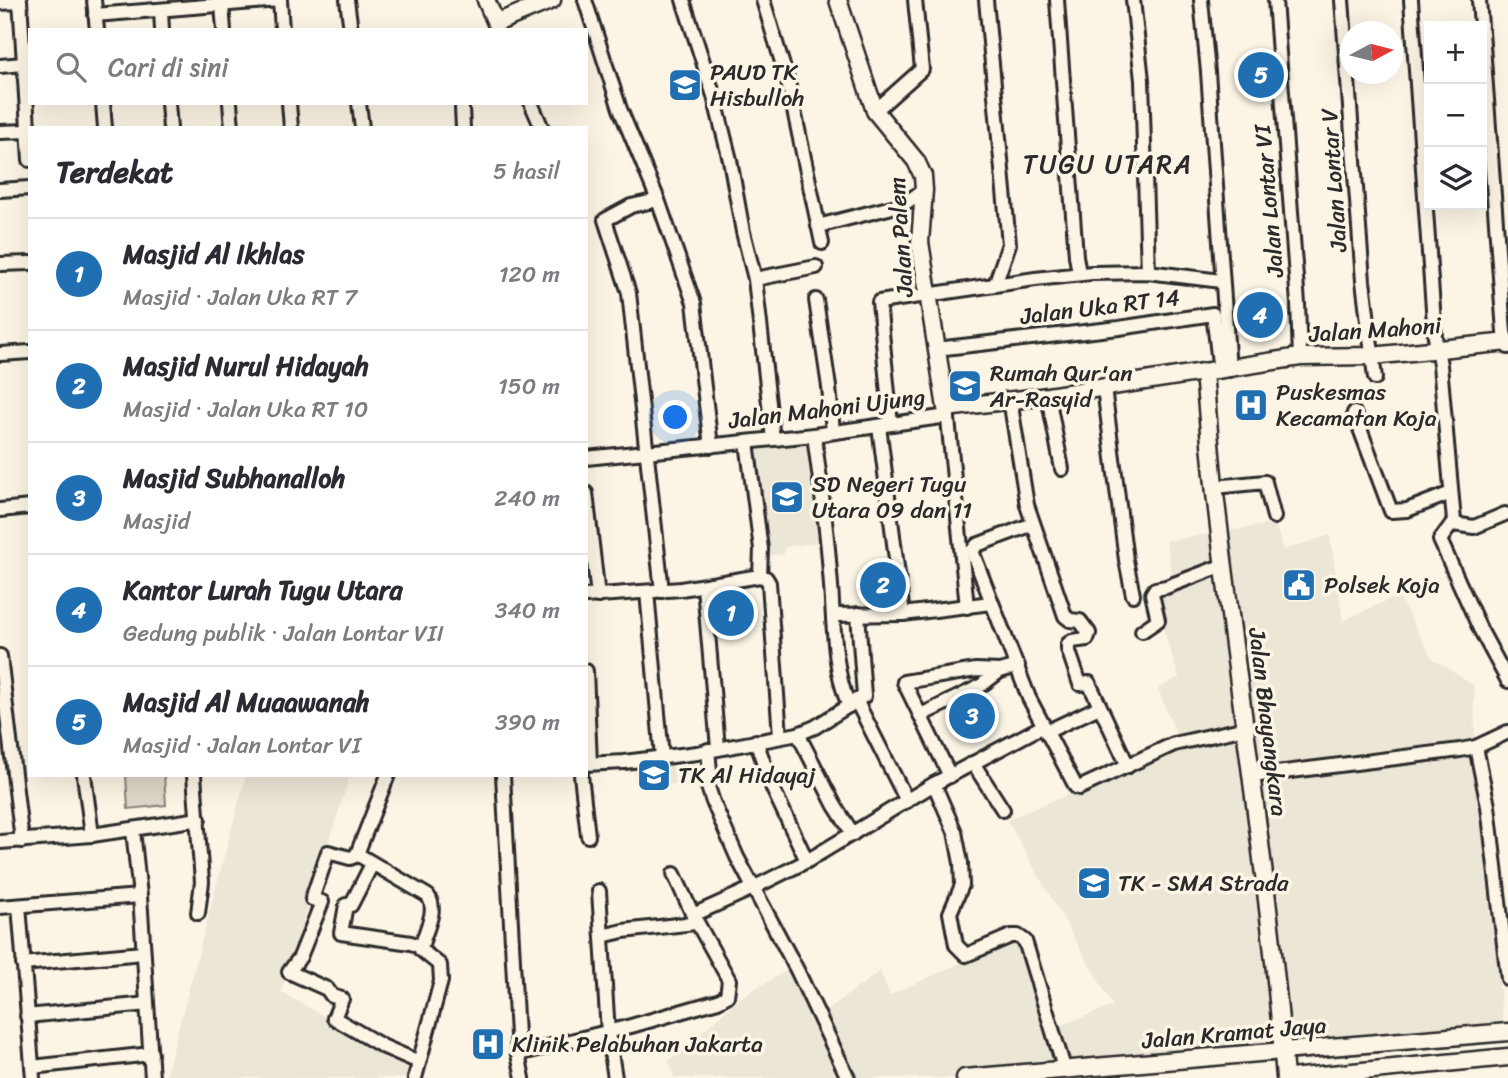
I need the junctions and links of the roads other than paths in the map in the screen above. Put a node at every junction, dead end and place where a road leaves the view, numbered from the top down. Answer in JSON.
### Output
{"nodes":[{"id":1,"x":94,"y":0,"type":"edge"},
{"id":2,"x":279,"y":0,"type":"edge"},
{"id":3,"x":347,"y":0,"type":"edge"},
{"id":4,"x":486,"y":0,"type":"edge"},
{"id":5,"x":552,"y":0,"type":"edge"},
{"id":6,"x":585,"y":0,"type":"edge"},
{"id":7,"x":683,"y":0,"type":"edge"},
{"id":8,"x":763,"y":0,"type":"edge"},
{"id":9,"x":838,"y":0,"type":"edge"},
{"id":10,"x":915,"y":0,"type":"edge"},
{"id":11,"x":986,"y":0,"type":"edge"},
{"id":12,"x":1057,"y":0,"type":"edge"},
{"id":13,"x":1133,"y":0,"type":"edge"},
{"id":14,"x":1201,"y":0,"type":"edge"},
{"id":15,"x":1275,"y":0,"type":"edge"},
{"id":16,"x":1342,"y":0,"type":"edge"},
{"id":17,"x":1411,"y":0,"type":"edge"},
{"id":18,"x":1479,"y":0,"type":"edge"},
{"id":19,"x":20,"y":1,"type":"edge"},
{"id":20,"x":0,"y":3,"type":"edge"},
{"id":21,"x":222,"y":5,"type":"junction"},
{"id":22,"x":160,"y":10,"type":"junction"},
{"id":23,"x":95,"y":15,"type":"junction"},
{"id":24,"x":1481,"y":21,"type":"edge"},
{"id":25,"x":497,"y":27,"type":"edge"},
{"id":26,"x":97,"y":28,"type":"edge"},
{"id":27,"x":162,"y":28,"type":"edge"},
{"id":28,"x":224,"y":28,"type":"edge"},
{"id":29,"x":282,"y":28,"type":"edge"},
{"id":30,"x":351,"y":28,"type":"edge"},
{"id":31,"x":24,"y":64,"type":"junction"},
{"id":32,"x":0,"y":66,"type":"edge"},
{"id":33,"x":1486,"y":84,"type":"edge"},
{"id":34,"x":103,"y":105,"type":"edge"},
{"id":35,"x":168,"y":105,"type":"edge"},
{"id":36,"x":230,"y":105,"type":"edge"},
{"id":37,"x":289,"y":105,"type":"edge"},
{"id":38,"x":359,"y":105,"type":"edge"},
{"id":39,"x":532,"y":105,"type":"edge"},
{"id":40,"x":462,"y":108,"type":"dead end"},
{"id":41,"x":875,"y":111,"type":"junction"},
{"id":42,"x":105,"y":126,"type":"edge"},
{"id":43,"x":170,"y":126,"type":"edge"},
{"id":44,"x":232,"y":126,"type":"edge"},
{"id":45,"x":291,"y":126,"type":"edge"},
{"id":46,"x":362,"y":126,"type":"edge"},
{"id":47,"x":463,"y":126,"type":"edge"},
{"id":48,"x":541,"y":126,"type":"edge"},
{"id":49,"x":27,"y":131,"type":"junction"},
{"id":50,"x":0,"y":132,"type":"edge"},
{"id":51,"x":28,"y":141,"type":"edge"},
{"id":52,"x":28,"y":188,"type":"edge"},
{"id":53,"x":0,"y":190,"type":"edge"},
{"id":54,"x":924,"y":190,"type":"junction"},
{"id":55,"x":658,"y":200,"type":"junction"},
{"id":56,"x":818,"y":226,"type":"junction"},
{"id":57,"x":822,"y":243,"type":"dead end"},
{"id":58,"x":28,"y":263,"type":"edge"},
{"id":59,"x":0,"y":264,"type":"edge"},
{"id":60,"x":816,"y":267,"type":"dead end"},
{"id":61,"x":1148,"y":272,"type":"junction"},
{"id":62,"x":1079,"y":273,"type":"junction"},
{"id":63,"x":755,"y":279,"type":"junction"},
{"id":64,"x":1221,"y":281,"type":"junction"},
{"id":65,"x":995,"y":285,"type":"junction"},
{"id":66,"x":927,"y":296,"type":"junction"},
{"id":67,"x":816,"y":300,"type":"dead end"},
{"id":68,"x":1507,"y":344,"type":"edge"},
{"id":69,"x":936,"y":349,"type":"junction"},
{"id":70,"x":1438,"y":349,"type":"junction"},
{"id":71,"x":28,"y":352,"type":"edge"},
{"id":72,"x":0,"y":354,"type":"edge"},
{"id":73,"x":1372,"y":356,"type":"junction"},
{"id":74,"x":1300,"y":357,"type":"junction"},
{"id":75,"x":1218,"y":371,"type":"junction"},
{"id":76,"x":1375,"y":378,"type":"dead end"},
{"id":77,"x":1104,"y":388,"type":"junction"},
{"id":78,"x":1048,"y":396,"type":"junction"},
{"id":79,"x":1013,"y":401,"type":"junction"},
{"id":80,"x":947,"y":412,"type":"junction"},
{"id":81,"x":1354,"y":413,"type":"dead end"},
{"id":82,"x":885,"y":425,"type":"junction"},
{"id":83,"x":833,"y":432,"type":"junction"},
{"id":84,"x":814,"y":435,"type":"junction"},
{"id":85,"x":773,"y":439,"type":"junction"},
{"id":86,"x":747,"y":442,"type":"junction"},
{"id":87,"x":711,"y":446,"type":"junction"},
{"id":88,"x":647,"y":451,"type":"junction"},
{"id":89,"x":588,"y":458,"type":"edge"},
{"id":90,"x":1062,"y":469,"type":"dead end"},
{"id":91,"x":1214,"y":486,"type":"junction"},
{"id":92,"x":1451,"y":493,"type":"junction"},
{"id":93,"x":28,"y":507,"type":"edge"},
{"id":94,"x":0,"y":510,"type":"edge"},
{"id":95,"x":1507,"y":516,"type":"edge"},
{"id":96,"x":1274,"y":517,"type":"dead end"},
{"id":97,"x":1033,"y":524,"type":"junction"},
{"id":98,"x":1453,"y":524,"type":"junction"},
{"id":99,"x":588,"y":527,"type":"edge"},
{"id":100,"x":1224,"y":565,"type":"junction"},
{"id":101,"x":760,"y":576,"type":"junction"},
{"id":102,"x":704,"y":587,"type":"junction"},
{"id":103,"x":662,"y":591,"type":"junction"},
{"id":104,"x":647,"y":592,"type":"junction"},
{"id":105,"x":1133,"y":595,"type":"dead end"},
{"id":106,"x":592,"y":596,"type":"edge"},
{"id":107,"x":991,"y":603,"type":"junction"},
{"id":108,"x":967,"y":607,"type":"junction"},
{"id":109,"x":858,"y":614,"type":"junction"},
{"id":110,"x":903,"y":614,"type":"junction"},
{"id":111,"x":834,"y":615,"type":"junction"},
{"id":112,"x":1142,"y":631,"type":"dead end"},
{"id":113,"x":0,"y":656,"type":"edge"},
{"id":114,"x":1018,"y":666,"type":"junction"},
{"id":115,"x":1000,"y":671,"type":"junction"},
{"id":116,"x":1508,"y":681,"type":"edge"},
{"id":117,"x":853,"y":703,"type":"junction"},
{"id":118,"x":1099,"y":707,"type":"junction"},
{"id":119,"x":921,"y":715,"type":"junction"},
{"id":120,"x":1246,"y":728,"type":"junction"},
{"id":121,"x":1044,"y":729,"type":"junction"},
{"id":122,"x":1508,"y":732,"type":"edge"},
{"id":123,"x":798,"y":734,"type":"junction"},
{"id":124,"x":780,"y":736,"type":"junction"},
{"id":125,"x":756,"y":741,"type":"junction"},
{"id":126,"x":1476,"y":747,"type":"junction"},
{"id":127,"x":713,"y":749,"type":"junction"},
{"id":128,"x":662,"y":757,"type":"junction"},
{"id":129,"x":973,"y":763,"type":"junction"},
{"id":130,"x":588,"y":764,"type":"edge"},
{"id":131,"x":1128,"y":766,"type":"junction"},
{"id":132,"x":950,"y":776,"type":"junction"},
{"id":133,"x":1252,"y":776,"type":"junction"},
{"id":134,"x":84,"y":777,"type":"edge"},
{"id":135,"x":194,"y":777,"type":"edge"},
{"id":136,"x":387,"y":777,"type":"edge"},
{"id":137,"x":503,"y":777,"type":"edge"},
{"id":138,"x":581,"y":777,"type":"edge"},
{"id":139,"x":934,"y":784,"type":"junction"},
{"id":140,"x":907,"y":801,"type":"junction"},
{"id":141,"x":1003,"y":810,"type":"dead end"},
{"id":142,"x":199,"y":819,"type":"junction"},
{"id":143,"x":133,"y":830,"type":"junction"},
{"id":144,"x":853,"y":834,"type":"junction"},
{"id":145,"x":92,"y":835,"type":"junction"},
{"id":146,"x":588,"y":836,"type":"dead end"},
{"id":147,"x":22,"y":841,"type":"junction"},
{"id":148,"x":0,"y":842,"type":"edge"},
{"id":149,"x":358,"y":855,"type":"junction"},
{"id":150,"x":807,"y":861,"type":"junction"},
{"id":151,"x":372,"y":864,"type":"junction"},
{"id":152,"x":674,"y":874,"type":"dead end"},
{"id":153,"x":753,"y":888,"type":"junction"},
{"id":154,"x":599,"y":891,"type":"dead end"},
{"id":155,"x":140,"y":897,"type":"junction"},
{"id":156,"x":19,"y":906,"type":"junction"},
{"id":157,"x":0,"y":907,"type":"edge"},
{"id":158,"x":198,"y":913,"type":"dead end"},
{"id":159,"x":694,"y":919,"type":"junction"},
{"id":160,"x":602,"y":936,"type":"junction"},
{"id":161,"x":421,"y":947,"type":"junction"},
{"id":162,"x":143,"y":953,"type":"junction"},
{"id":163,"x":23,"y":964,"type":"junction"},
{"id":164,"x":1508,"y":979,"type":"edge"},
{"id":165,"x":147,"y":1004,"type":"junction"},
{"id":166,"x":27,"y":1016,"type":"junction"},
{"id":167,"x":1508,"y":1031,"type":"edge"},
{"id":168,"x":608,"y":1032,"type":"junction"},
{"id":169,"x":1283,"y":1052,"type":"junction"},
{"id":170,"x":151,"y":1054,"type":"junction"},
{"id":171,"x":518,"y":1054,"type":"junction"},
{"id":172,"x":1508,"y":1057,"type":"edge"},
{"id":173,"x":419,"y":1062,"type":"junction"},
{"id":174,"x":1065,"y":1071,"type":"junction"},
{"id":175,"x":32,"y":1072,"type":"edge"},
{"id":176,"x":152,"y":1078,"type":"edge"},
{"id":177,"x":415,"y":1078,"type":"edge"},
{"id":178,"x":523,"y":1078,"type":"edge"},
{"id":179,"x":615,"y":1078,"type":"edge"},
{"id":180,"x":848,"y":1078,"type":"edge"},
{"id":181,"x":965,"y":1078,"type":"edge"},
{"id":182,"x":1285,"y":1078,"type":"edge"},
{"id":183,"x":1290,"y":1078,"type":"edge"}],
"edges":[{"from":1,"to":23,"type":"street"},
{"from":2,"to":21,"type":"street"},
{"from":2,"to":29,"type":"street"},
{"from":3,"to":30,"type":"street"},
{"from":4,"to":25,"type":"street"},
{"from":5,"to":25,"type":"street"},
{"from":6,"to":55,"type":"street"},
{"from":7,"to":63,"type":"street"},
{"from":8,"to":56,"type":"street"},
{"from":9,"to":41,"type":"street","name":"Jalan Palem"},
{"from":10,"to":41,"type":"street"},
{"from":11,"to":65,"type":"street"},
{"from":12,"to":62,"type":"street"},
{"from":13,"to":61,"type":"street"},
{"from":14,"to":64,"type":"street"},
{"from":15,"to":74,"type":"street","name":"Jalan Lontar VI"},
{"from":16,"to":73,"type":"street","name":"Jalan Lontar V"},
{"from":17,"to":70,"type":"street"},
{"from":18,"to":24,"type":"street"},
{"from":19,"to":20,"type":"street"},
{"from":19,"to":31,"type":"street"},
{"from":21,"to":22,"type":"street"},
{"from":21,"to":28,"type":"street"},
{"from":22,"to":23,"type":"street"},
{"from":22,"to":27,"type":"street"},
{"from":23,"to":26,"type":"street"},
{"from":31,"to":32,"type":"street"},
{"from":31,"to":49,"type":"street"},
{"from":33,"to":68,"type":"street"},
{"from":34,"to":42,"type":"street"},
{"from":35,"to":43,"type":"street"},
{"from":36,"to":44,"type":"street"},
{"from":37,"to":45,"type":"street"},
{"from":38,"to":46,"type":"street"},
{"from":39,"to":48,"type":"street"},
{"from":40,"to":47,"type":"street"},
{"from":41,"to":54,"type":"street","name":"Jalan Palem"},
{"from":49,"to":50,"type":"street"},
{"from":49,"to":51,"type":"street"},
{"from":52,"to":53,"type":"street"},
{"from":54,"to":56,"type":"street"},
{"from":54,"to":66,"type":"street","name":"Jalan Palem"},
{"from":55,"to":87,"type":"street"},
{"from":55,"to":88,"type":"street"},
{"from":56,"to":57,"type":"street"},
{"from":58,"to":59,"type":"street"},
{"from":60,"to":63,"type":"street"},
{"from":61,"to":62,"type":"street"},
{"from":61,"to":64,"type":"street"},
{"from":62,"to":65,"type":"street"},
{"from":63,"to":85,"type":"street"},
{"from":64,"to":75,"type":"street"},
{"from":65,"to":66,"type":"street"},
{"from":66,"to":69,"type":"street","name":"Jalan Palem"},
{"from":66,"to":82,"type":"street"},
{"from":67,"to":83,"type":"street"},
{"from":68,"to":70,"type":"street","name":"Jalan Mahoni"},
{"from":69,"to":75,"type":"street","name":"Jalan Uka RT 14"},
{"from":69,"to":80,"type":"street","name":"Jalan Palem"},
{"from":70,"to":73,"type":"street","name":"Jalan Mahoni"},
{"from":70,"to":92,"type":"street"},
{"from":71,"to":72,"type":"street"},
{"from":73,"to":74,"type":"street","name":"Jalan Mahoni"},
{"from":73,"to":76,"type":"street","name":"Jalan Lontar V"},
{"from":74,"to":75,"type":"street","name":"Jalan Mahoni"},
{"from":75,"to":77,"type":"street","name":"Jalan Mahoni Ujung"},
{"from":75,"to":91,"type":"street","name":"Jalan Bhayangkara"},
{"from":77,"to":78,"type":"street","name":"Jalan Mahoni Ujung"},
{"from":77,"to":105,"type":"street"},
{"from":78,"to":79,"type":"street","name":"Jalan Mahoni Ujung"},
{"from":78,"to":90,"type":"street"},
{"from":79,"to":80,"type":"street","name":"Jalan Mahoni Ujung"},
{"from":79,"to":97,"type":"street"},
{"from":80,"to":82,"type":"street","name":"Jalan Mahoni Ujung"},
{"from":80,"to":108,"type":"street"},
{"from":81,"to":92,"type":"street"},
{"from":82,"to":83,"type":"street","name":"Jalan Mahoni Ujung"},
{"from":82,"to":110,"type":"street"},
{"from":83,"to":84,"type":"street","name":"Jalan Mahoni Ujung"},
{"from":84,"to":85,"type":"street","name":"Jalan Mahoni Ujung"},
{"from":84,"to":111,"type":"street"},
{"from":85,"to":86,"type":"street","name":"Jalan Mahoni Ujung"},
{"from":86,"to":87,"type":"street","name":"Jalan Mahoni Ujung"},
{"from":86,"to":101,"type":"street"},
{"from":87,"to":88,"type":"street","name":"Jalan Mahoni Ujung"},
{"from":88,"to":89,"type":"street","name":"Jalan Mahoni Ujung"},
{"from":88,"to":103,"type":"street"},
{"from":91,"to":96,"type":"street"},
{"from":91,"to":100,"type":"street","name":"Jalan Bhayangkara"},
{"from":92,"to":98,"type":"street"},
{"from":93,"to":94,"type":"street"},
{"from":95,"to":98,"type":"street"},
{"from":97,"to":107,"type":"street"},
{"from":97,"to":118,"type":"street"},
{"from":98,"to":116,"type":"street"},
{"from":99,"to":106,"type":"street"},
{"from":100,"to":112,"type":"street"},
{"from":100,"to":120,"type":"street","name":"Jalan Bhayangkara"},
{"from":101,"to":102,"type":"street"},
{"from":101,"to":124,"type":"street"},
{"from":102,"to":103,"type":"street"},
{"from":102,"to":127,"type":"street"},
{"from":103,"to":104,"type":"street"},
{"from":104,"to":106,"type":"street"},
{"from":104,"to":128,"type":"street"},
{"from":107,"to":108,"type":"street"},
{"from":107,"to":114,"type":"street"},
{"from":108,"to":110,"type":"street"},
{"from":109,"to":110,"type":"street"},
{"from":109,"to":111,"type":"street"},
{"from":109,"to":117,"type":"street"},
{"from":111,"to":117,"type":"street"},
{"from":113,"to":147,"type":"street"},
{"from":114,"to":115,"type":"street"},
{"from":114,"to":121,"type":"street"},
{"from":115,"to":119,"type":"street"},
{"from":115,"to":119,"type":"street"},
{"from":117,"to":123,"type":"street"},
{"from":117,"to":140,"type":"street"},
{"from":118,"to":121,"type":"street"},
{"from":118,"to":131,"type":"street"},
{"from":119,"to":132,"type":"street"},
{"from":120,"to":131,"type":"street"},
{"from":120,"to":133,"type":"street","name":"Jalan Bhayangkara"},
{"from":121,"to":129,"type":"street"},
{"from":121,"to":131,"type":"street"},
{"from":122,"to":126,"type":"street"},
{"from":123,"to":124,"type":"street"},
{"from":123,"to":144,"type":"street"},
{"from":124,"to":125,"type":"street"},
{"from":125,"to":127,"type":"street"},
{"from":125,"to":150,"type":"street"},
{"from":126,"to":133,"type":"street"},
{"from":126,"to":164,"type":"street"},
{"from":127,"to":128,"type":"street"},
{"from":127,"to":153,"type":"street"},
{"from":128,"to":130,"type":"street"},
{"from":129,"to":132,"type":"street"},
{"from":129,"to":141,"type":"street"},
{"from":132,"to":139,"type":"street"},
{"from":133,"to":169,"type":"street","name":"Jalan Bhayangkara"},
{"from":134,"to":145,"type":"street"},
{"from":135,"to":142,"type":"street"},
{"from":136,"to":149,"type":"street"},
{"from":137,"to":171,"type":"street"},
{"from":138,"to":146,"type":"street"},
{"from":139,"to":140,"type":"street"},
{"from":139,"to":174,"type":"street"},
{"from":140,"to":144,"type":"street"},
{"from":142,"to":143,"type":"street"},
{"from":142,"to":158,"type":"street"},
{"from":143,"to":145,"type":"street"},
{"from":143,"to":155,"type":"street"},
{"from":144,"to":150,"type":"street"},
{"from":145,"to":147,"type":"street"},
{"from":147,"to":148,"type":"street"},
{"from":149,"to":151,"type":"street"},
{"from":149,"to":173,"type":"street"},
{"from":150,"to":153,"type":"street"},
{"from":151,"to":161,"type":"street"},
{"from":151,"to":161,"type":"street"},
{"from":152,"to":159,"type":"street"},
{"from":153,"to":159,"type":"street"},
{"from":153,"to":180,"type":"street"},
{"from":154,"to":160,"type":"street"},
{"from":155,"to":156,"type":"street"},
{"from":155,"to":162,"type":"street"},
{"from":156,"to":157,"type":"street"},
{"from":156,"to":163,"type":"street"},
{"from":159,"to":160,"type":"street"},
{"from":159,"to":168,"type":"street"},
{"from":160,"to":168,"type":"street"},
{"from":161,"to":173,"type":"street"},
{"from":162,"to":163,"type":"street"},
{"from":162,"to":165,"type":"street"},
{"from":163,"to":166,"type":"street"},
{"from":165,"to":166,"type":"street"},
{"from":165,"to":170,"type":"street"},
{"from":166,"to":175,"type":"street"},
{"from":167,"to":169,"type":"street","name":"Jalan Kramat Jaya"},
{"from":168,"to":171,"type":"street"},
{"from":168,"to":179,"type":"street"},
{"from":169,"to":174,"type":"street","name":"Jalan Kramat Jaya"},
{"from":169,"to":182,"type":"street","name":"Jalan Bhayangkara"},
{"from":170,"to":175,"type":"street"},
{"from":170,"to":176,"type":"street"},
{"from":171,"to":178,"type":"street"},
{"from":172,"to":183,"type":"street"},
{"from":173,"to":177,"type":"street"},
{"from":174,"to":181,"type":"street","name":"Jalan Kramat Jaya"}]}
